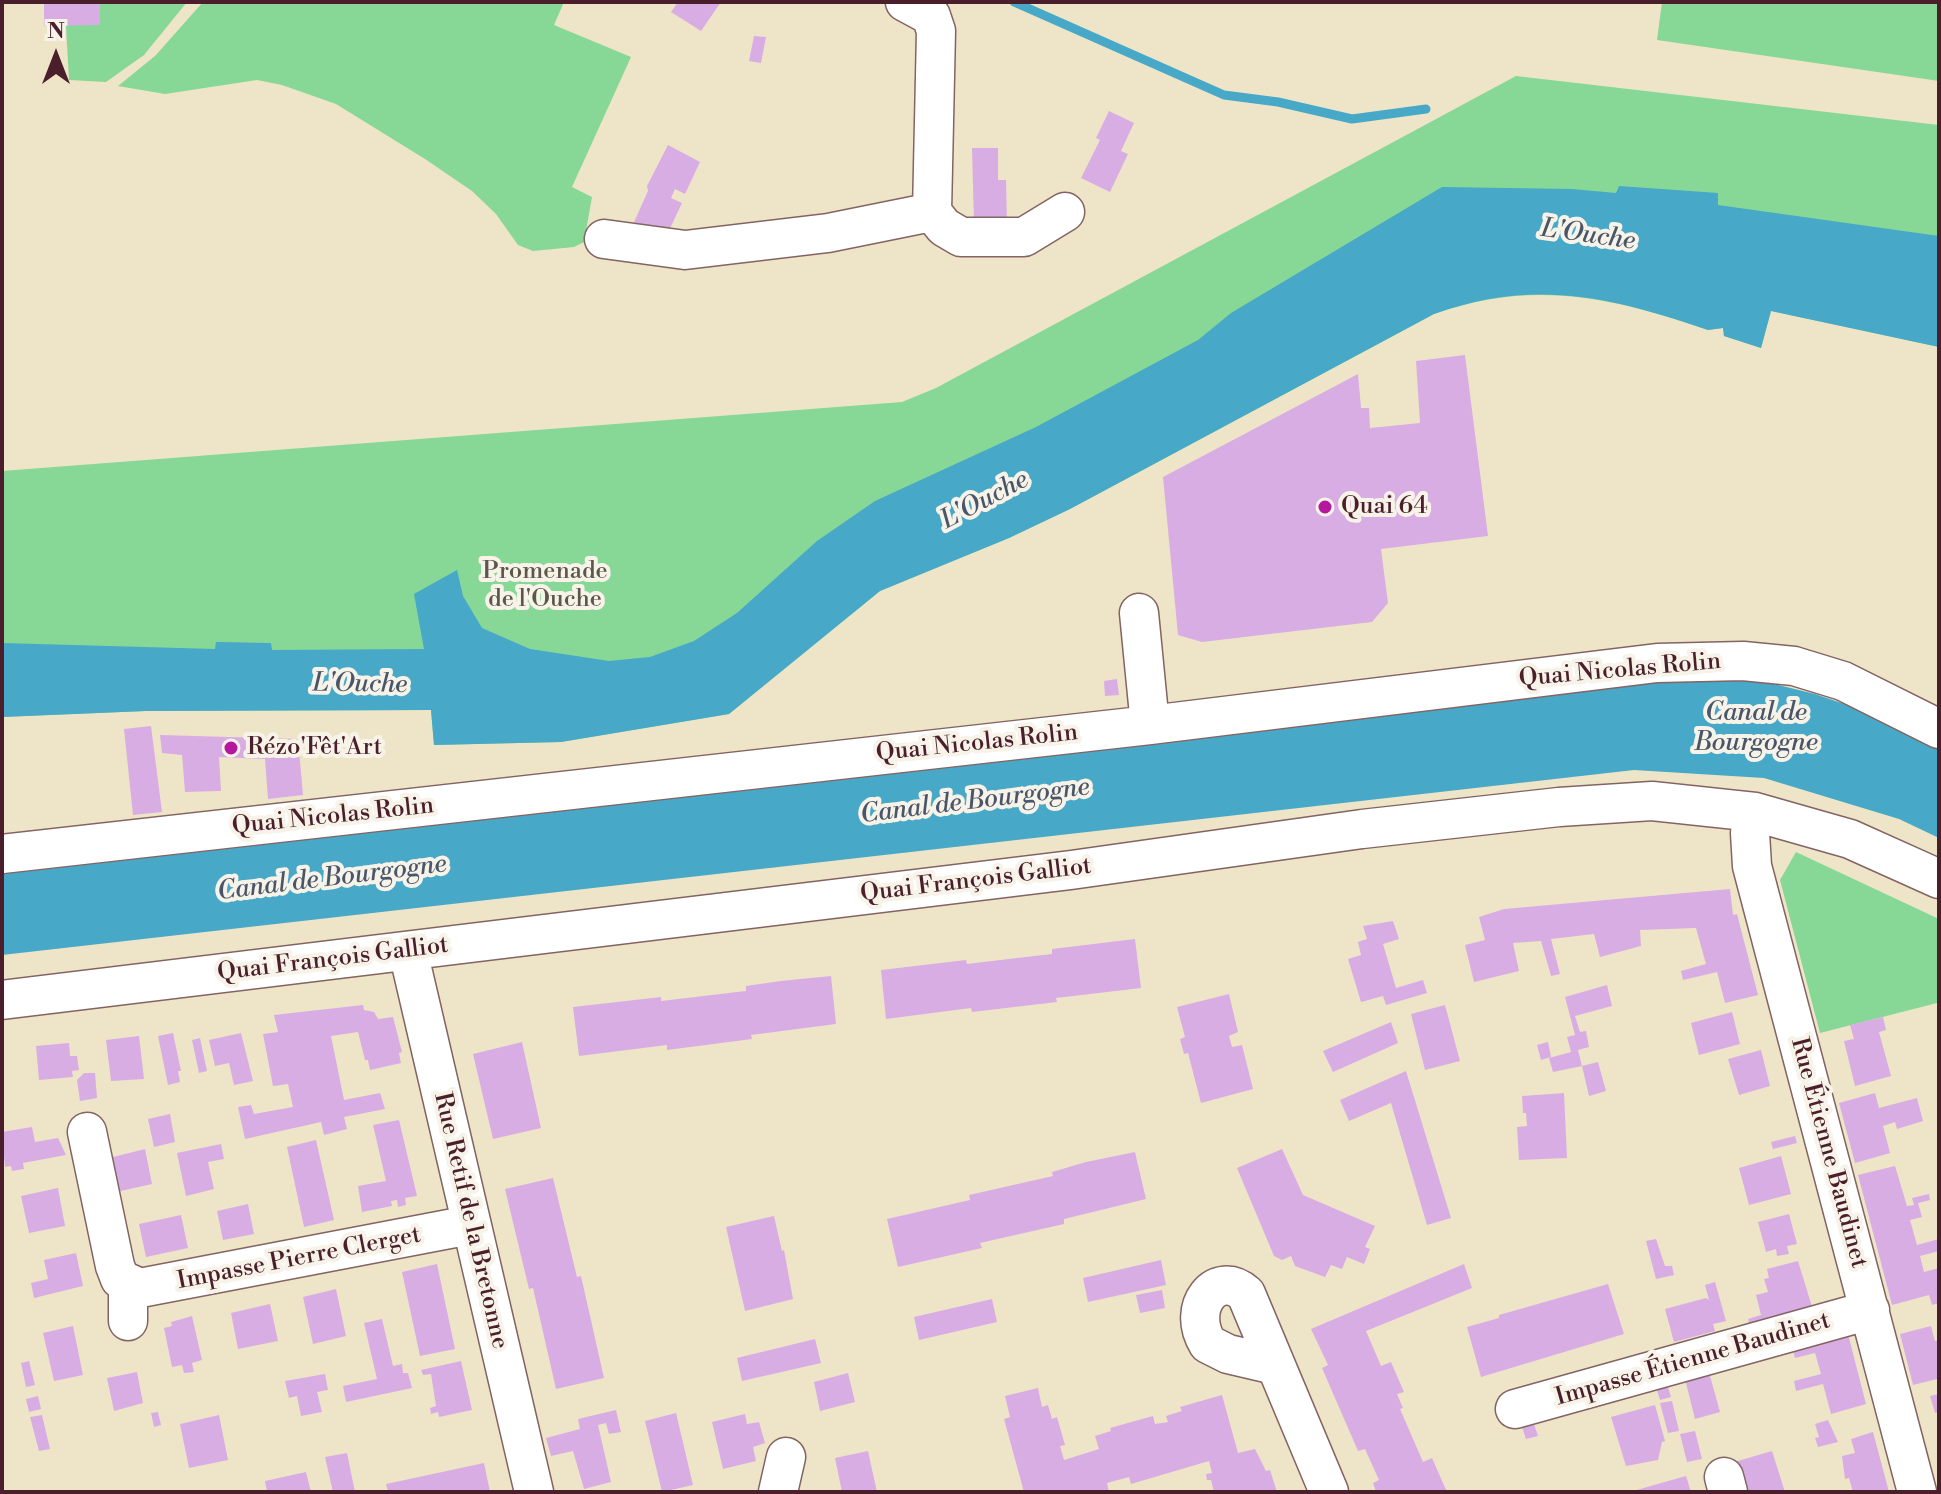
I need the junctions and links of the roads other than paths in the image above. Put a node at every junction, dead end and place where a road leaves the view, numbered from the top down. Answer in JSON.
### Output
{"nodes":[{"id":1,"x":905,"y":2,"type":"edge"},
{"id":2,"x":932,"y":212,"type":"junction"},
{"id":3,"x":1065,"y":212,"type":"dead end"},
{"id":4,"x":604,"y":239,"type":"dead end"},
{"id":5,"x":1139,"y":613,"type":"dead end"},
{"id":6,"x":1150,"y":725,"type":"junction"},
{"id":7,"x":1939,"y":729,"type":"edge"},
{"id":8,"x":1755,"y":812,"type":"junction"},
{"id":9,"x":2,"y":854,"type":"edge"},
{"id":10,"x":1939,"y":879,"type":"edge"},
{"id":11,"x":408,"y":951,"type":"junction"},
{"id":12,"x":2,"y":1000,"type":"edge"},
{"id":13,"x":87,"y":1132,"type":"dead end"},
{"id":14,"x":470,"y":1225,"type":"junction"},
{"id":15,"x":128,"y":1284,"type":"junction"},
{"id":16,"x":1870,"y":1310,"type":"junction"},
{"id":17,"x":128,"y":1321,"type":"dead end"},
{"id":18,"x":1275,"y":1365,"type":"dead end"},
{"id":19,"x":1515,"y":1409,"type":"dead end"},
{"id":20,"x":534,"y":1492,"type":"edge"},
{"id":21,"x":1329,"y":1492,"type":"edge"},
{"id":22,"x":1917,"y":1492,"type":"edge"}],
"edges":[{"from":1,"to":2,"type":"street"},
{"from":2,"to":3,"type":"street"},
{"from":2,"to":4,"type":"street"},
{"from":5,"to":6,"type":"street"},
{"from":6,"to":7,"type":"street","name":"Quai Nicolas Rolin"},
{"from":6,"to":9,"type":"street","name":"Quai Nicolas Rolin"},
{"from":8,"to":10,"type":"street","name":"Quai François Galliot"},
{"from":8,"to":11,"type":"street","name":"Quai François Galliot"},
{"from":8,"to":16,"type":"street","name":"Rue Étienne Baudinet"},
{"from":11,"to":12,"type":"street","name":"Quai François Galliot"},
{"from":11,"to":14,"type":"street","name":"Rue Retif de la Bretonne"},
{"from":13,"to":15,"type":"street"},
{"from":14,"to":15,"type":"street","name":"Impasse Pierre Clerget"},
{"from":14,"to":20,"type":"street","name":"Rue Retif de la Bretonne"},
{"from":15,"to":17,"type":"street"},
{"from":16,"to":19,"type":"street","name":"Impasse Étienne Baudinet"},
{"from":16,"to":22,"type":"street","name":"Rue Étienne Baudinet"},
{"from":18,"to":21,"type":"street"}]}
